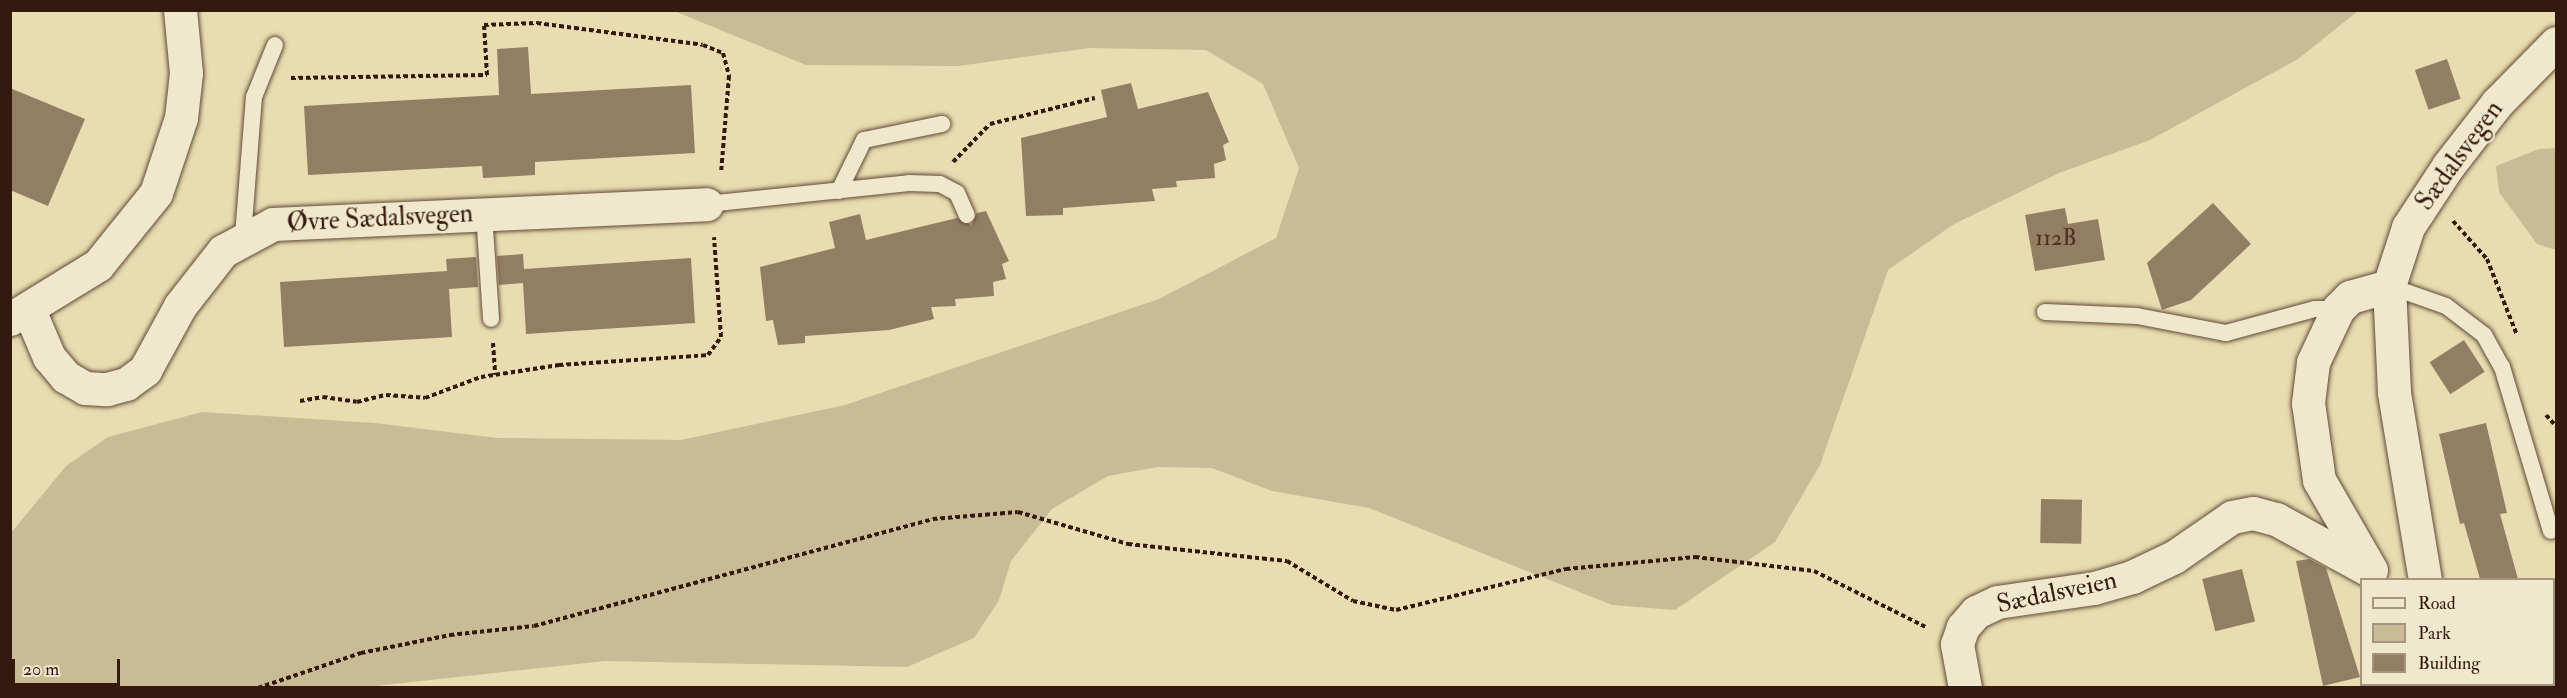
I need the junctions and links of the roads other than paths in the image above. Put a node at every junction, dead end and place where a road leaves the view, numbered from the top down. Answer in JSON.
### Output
{"nodes":[{"id":1,"x":180,"y":10,"type":"edge"},
{"id":2,"x":2556,"y":43,"type":"edge"},
{"id":3,"x":275,"y":45,"type":"dead end"},
{"id":4,"x":942,"y":124,"type":"dead end"},
{"id":5,"x":839,"y":191,"type":"junction"},
{"id":6,"x":714,"y":195,"type":"joint"},
{"id":7,"x":484,"y":213,"type":"junction"},
{"id":8,"x":967,"y":215,"type":"dead end"},
{"id":9,"x":243,"y":236,"type":"junction"},
{"id":10,"x":2389,"y":286,"type":"junction"},
{"id":11,"x":2338,"y":309,"type":"junction"},
{"id":12,"x":2045,"y":312,"type":"dead end"},
{"id":13,"x":20,"y":315,"type":"edge"},
{"id":14,"x":491,"y":319,"type":"dead end"},
{"id":15,"x":2551,"y":531,"type":"dead end"},
{"id":16,"x":2378,"y":574,"type":"edge"},
{"id":17,"x":2425,"y":578,"type":"edge"},
{"id":18,"x":1965,"y":687,"type":"edge"}],
"edges":[{"from":1,"to":13,"type":"street","name":"Øvre Sædalsvegen"},
{"from":2,"to":10,"type":"street","name":"Sædalsvegen"},
{"from":3,"to":9,"type":"lane"},
{"from":4,"to":5,"type":"lane"},
{"from":5,"to":6,"type":"lane"},
{"from":5,"to":8,"type":"lane"},
{"from":6,"to":7,"type":"street","name":"Øvre Sædalsvegen"},
{"from":7,"to":9,"type":"street","name":"Øvre Sædalsvegen"},
{"from":7,"to":14,"type":"lane"},
{"from":9,"to":13,"type":"street","name":"Øvre Sædalsvegen"},
{"from":10,"to":11,"type":"street"},
{"from":10,"to":15,"type":"lane"},
{"from":10,"to":17,"type":"street","name":"Sædalsvegen"},
{"from":11,"to":12,"type":"lane"},
{"from":11,"to":16,"type":"street"},
{"from":16,"to":18,"type":"street","name":"Sædalsveien"}]}
